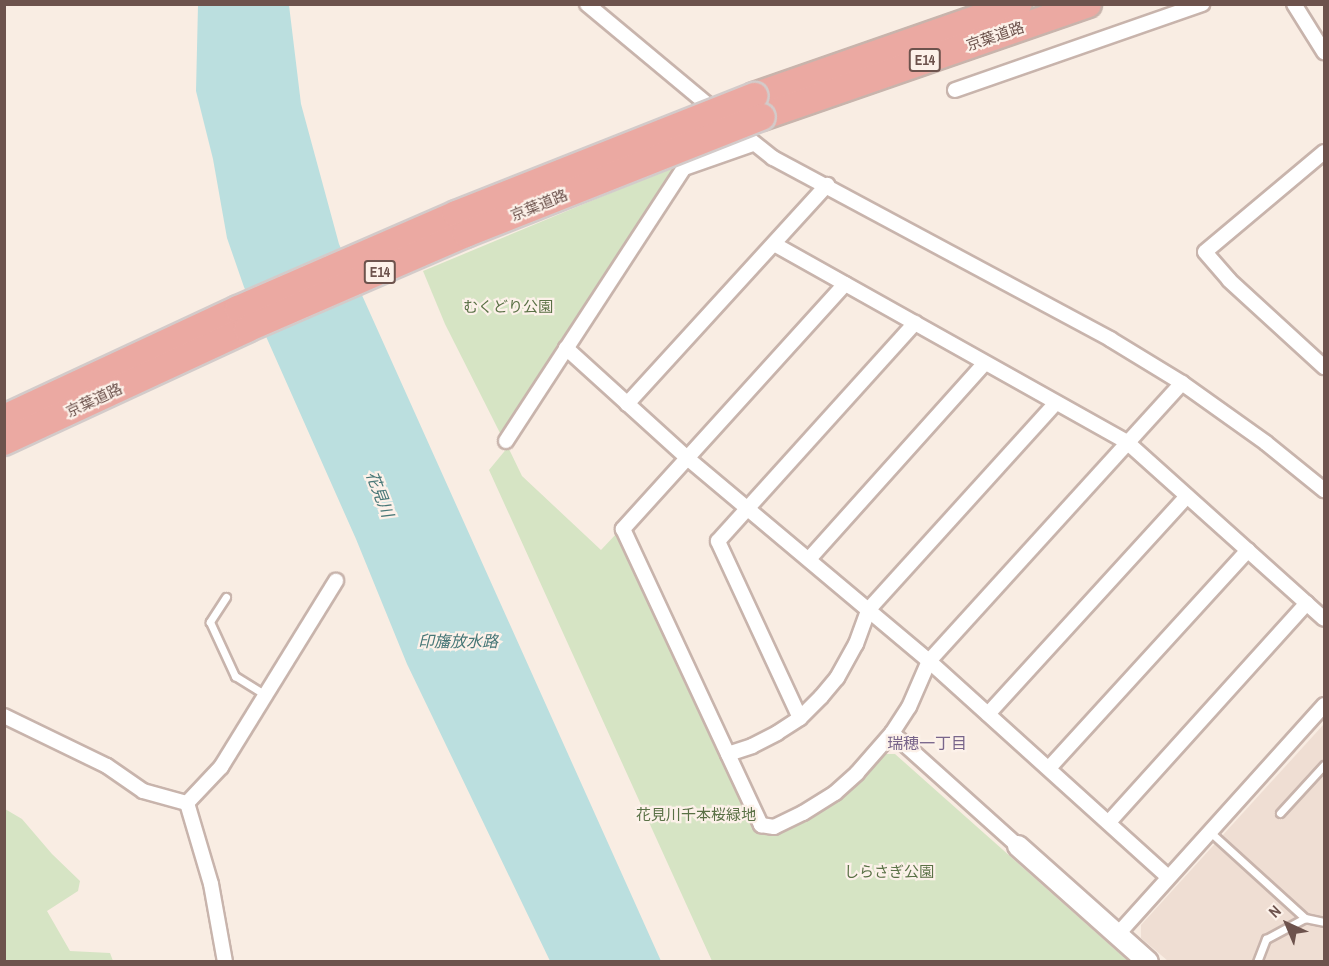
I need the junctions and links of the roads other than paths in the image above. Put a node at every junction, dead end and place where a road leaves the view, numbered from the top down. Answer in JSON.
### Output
{"nodes":[{"id":1,"x":587,"y":4,"type":"edge"},
{"id":2,"x":1018,"y":4,"type":"edge"},
{"id":3,"x":1088,"y":4,"type":"edge"},
{"id":4,"x":1202,"y":4,"type":"edge"},
{"id":5,"x":1294,"y":4,"type":"edge"},
{"id":6,"x":1324,"y":52,"type":"edge"},
{"id":7,"x":955,"y":90,"type":"dead end"},
{"id":8,"x":758,"y":107,"type":"junction"},
{"id":9,"x":753,"y":144,"type":"junction"},
{"id":10,"x":1324,"y":152,"type":"edge"},
{"id":11,"x":827,"y":185,"type":"junction"},
{"id":12,"x":774,"y":244,"type":"junction"},
{"id":13,"x":845,"y":284,"type":"junction"},
{"id":14,"x":915,"y":323,"type":"junction"},
{"id":15,"x":566,"y":348,"type":"junction"},
{"id":16,"x":166,"y":354,"type":"junction"},
{"id":17,"x":985,"y":363,"type":"junction"},
{"id":18,"x":1324,"y":367,"type":"edge"},
{"id":19,"x":1182,"y":383,"type":"junction"},
{"id":20,"x":1056,"y":403,"type":"junction"},
{"id":21,"x":627,"y":404,"type":"junction"},
{"id":22,"x":4,"y":409,"type":"edge"},
{"id":23,"x":4,"y":418,"type":"edge"},
{"id":24,"x":506,"y":441,"type":"dead end"},
{"id":25,"x":4,"y":442,"type":"edge"},
{"id":26,"x":1128,"y":443,"type":"junction"},
{"id":27,"x":4,"y":454,"type":"edge"},
{"id":28,"x":686,"y":457,"type":"junction"},
{"id":29,"x":1324,"y":490,"type":"edge"},
{"id":30,"x":1187,"y":496,"type":"junction"},
{"id":31,"x":747,"y":508,"type":"junction"},
{"id":32,"x":1248,"y":550,"type":"junction"},
{"id":33,"x":809,"y":559,"type":"junction"},
{"id":34,"x":336,"y":581,"type":"dead end"},
{"id":35,"x":226,"y":597,"type":"dead end"},
{"id":36,"x":1307,"y":603,"type":"junction"},
{"id":37,"x":869,"y":609,"type":"junction"},
{"id":38,"x":1324,"y":619,"type":"edge"},
{"id":39,"x":929,"y":661,"type":"junction"},
{"id":40,"x":265,"y":695,"type":"junction"},
{"id":41,"x":1324,"y":705,"type":"edge"},
{"id":42,"x":988,"y":714,"type":"junction"},
{"id":43,"x":4,"y":716,"type":"edge"},
{"id":44,"x":800,"y":718,"type":"junction"},
{"id":45,"x":892,"y":733,"type":"junction"},
{"id":46,"x":728,"y":754,"type":"junction"},
{"id":47,"x":1324,"y":765,"type":"edge"},
{"id":48,"x":1049,"y":768,"type":"junction"},
{"id":49,"x":187,"y":803,"type":"junction"},
{"id":50,"x":1280,"y":813,"type":"dead end"},
{"id":51,"x":1109,"y":822,"type":"junction"},
{"id":52,"x":1209,"y":831,"type":"junction"},
{"id":53,"x":1018,"y":846,"type":"joint"},
{"id":54,"x":1168,"y":877,"type":"junction"},
{"id":55,"x":1305,"y":918,"type":"junction"},
{"id":56,"x":1324,"y":922,"type":"edge"},
{"id":57,"x":1118,"y":934,"type":"junction"},
{"id":58,"x":225,"y":962,"type":"edge"},
{"id":59,"x":1148,"y":962,"type":"edge"},
{"id":60,"x":1257,"y":962,"type":"edge"}],
"edges":[{"from":1,"to":9,"type":"street"},
{"from":2,"to":8,"type":"highway","name":"京葉道路","number":"E14"},
{"from":3,"to":8,"type":"highway","name":"京葉道路","number":"E14"},
{"from":4,"to":7,"type":"street"},
{"from":5,"to":6,"type":"street"},
{"from":8,"to":16,"type":"highway","name":"京葉道路","number":"E14","bridge":true},
{"from":9,"to":11,"type":"street"},
{"from":9,"to":15,"type":"street"},
{"from":10,"to":18,"type":"street"},
{"from":11,"to":12,"type":"street"},
{"from":11,"to":19,"type":"street"},
{"from":12,"to":13,"type":"street"},
{"from":12,"to":21,"type":"street"},
{"from":13,"to":14,"type":"street"},
{"from":13,"to":28,"type":"street"},
{"from":14,"to":17,"type":"street"},
{"from":14,"to":31,"type":"street"},
{"from":15,"to":21,"type":"street"},
{"from":15,"to":24,"type":"street"},
{"from":16,"to":22,"type":"highway","bridge":true},
{"from":16,"to":23,"type":"highway","name":"京葉道路","number":"E14","bridge":true},
{"from":16,"to":25,"type":"highway","name":"京葉道路","number":"E14","bridge":true},
{"from":16,"to":27,"type":"highway","bridge":true},
{"from":17,"to":20,"type":"street"},
{"from":17,"to":33,"type":"street"},
{"from":19,"to":26,"type":"street"},
{"from":19,"to":29,"type":"street"},
{"from":20,"to":26,"type":"street"},
{"from":20,"to":37,"type":"street"},
{"from":21,"to":28,"type":"street"},
{"from":26,"to":30,"type":"street"},
{"from":26,"to":39,"type":"street"},
{"from":28,"to":31,"type":"street"},
{"from":28,"to":46,"type":"street"},
{"from":30,"to":32,"type":"street"},
{"from":30,"to":42,"type":"street"},
{"from":31,"to":33,"type":"street"},
{"from":31,"to":44,"type":"street"},
{"from":32,"to":36,"type":"street"},
{"from":32,"to":48,"type":"street"},
{"from":33,"to":37,"type":"street"},
{"from":34,"to":40,"type":"street"},
{"from":35,"to":40,"type":"lane"},
{"from":36,"to":38,"type":"street"},
{"from":36,"to":51,"type":"street"},
{"from":37,"to":39,"type":"street"},
{"from":37,"to":44,"type":"street"},
{"from":39,"to":42,"type":"street"},
{"from":39,"to":45,"type":"street"},
{"from":40,"to":49,"type":"street"},
{"from":41,"to":52,"type":"street"},
{"from":42,"to":48,"type":"street"},
{"from":43,"to":49,"type":"street"},
{"from":44,"to":46,"type":"street"},
{"from":45,"to":46,"type":"street"},
{"from":45,"to":53,"type":"street"},
{"from":47,"to":50,"type":"lane"},
{"from":48,"to":51,"type":"street"},
{"from":49,"to":58,"type":"street"},
{"from":51,"to":54,"type":"street"},
{"from":52,"to":54,"type":"street"},
{"from":52,"to":55,"type":"lane"},
{"from":53,"to":57,"type":"street"},
{"from":54,"to":57,"type":"street"},
{"from":55,"to":56,"type":"lane"},
{"from":55,"to":60,"type":"lane"},
{"from":57,"to":59,"type":"street"}]}
